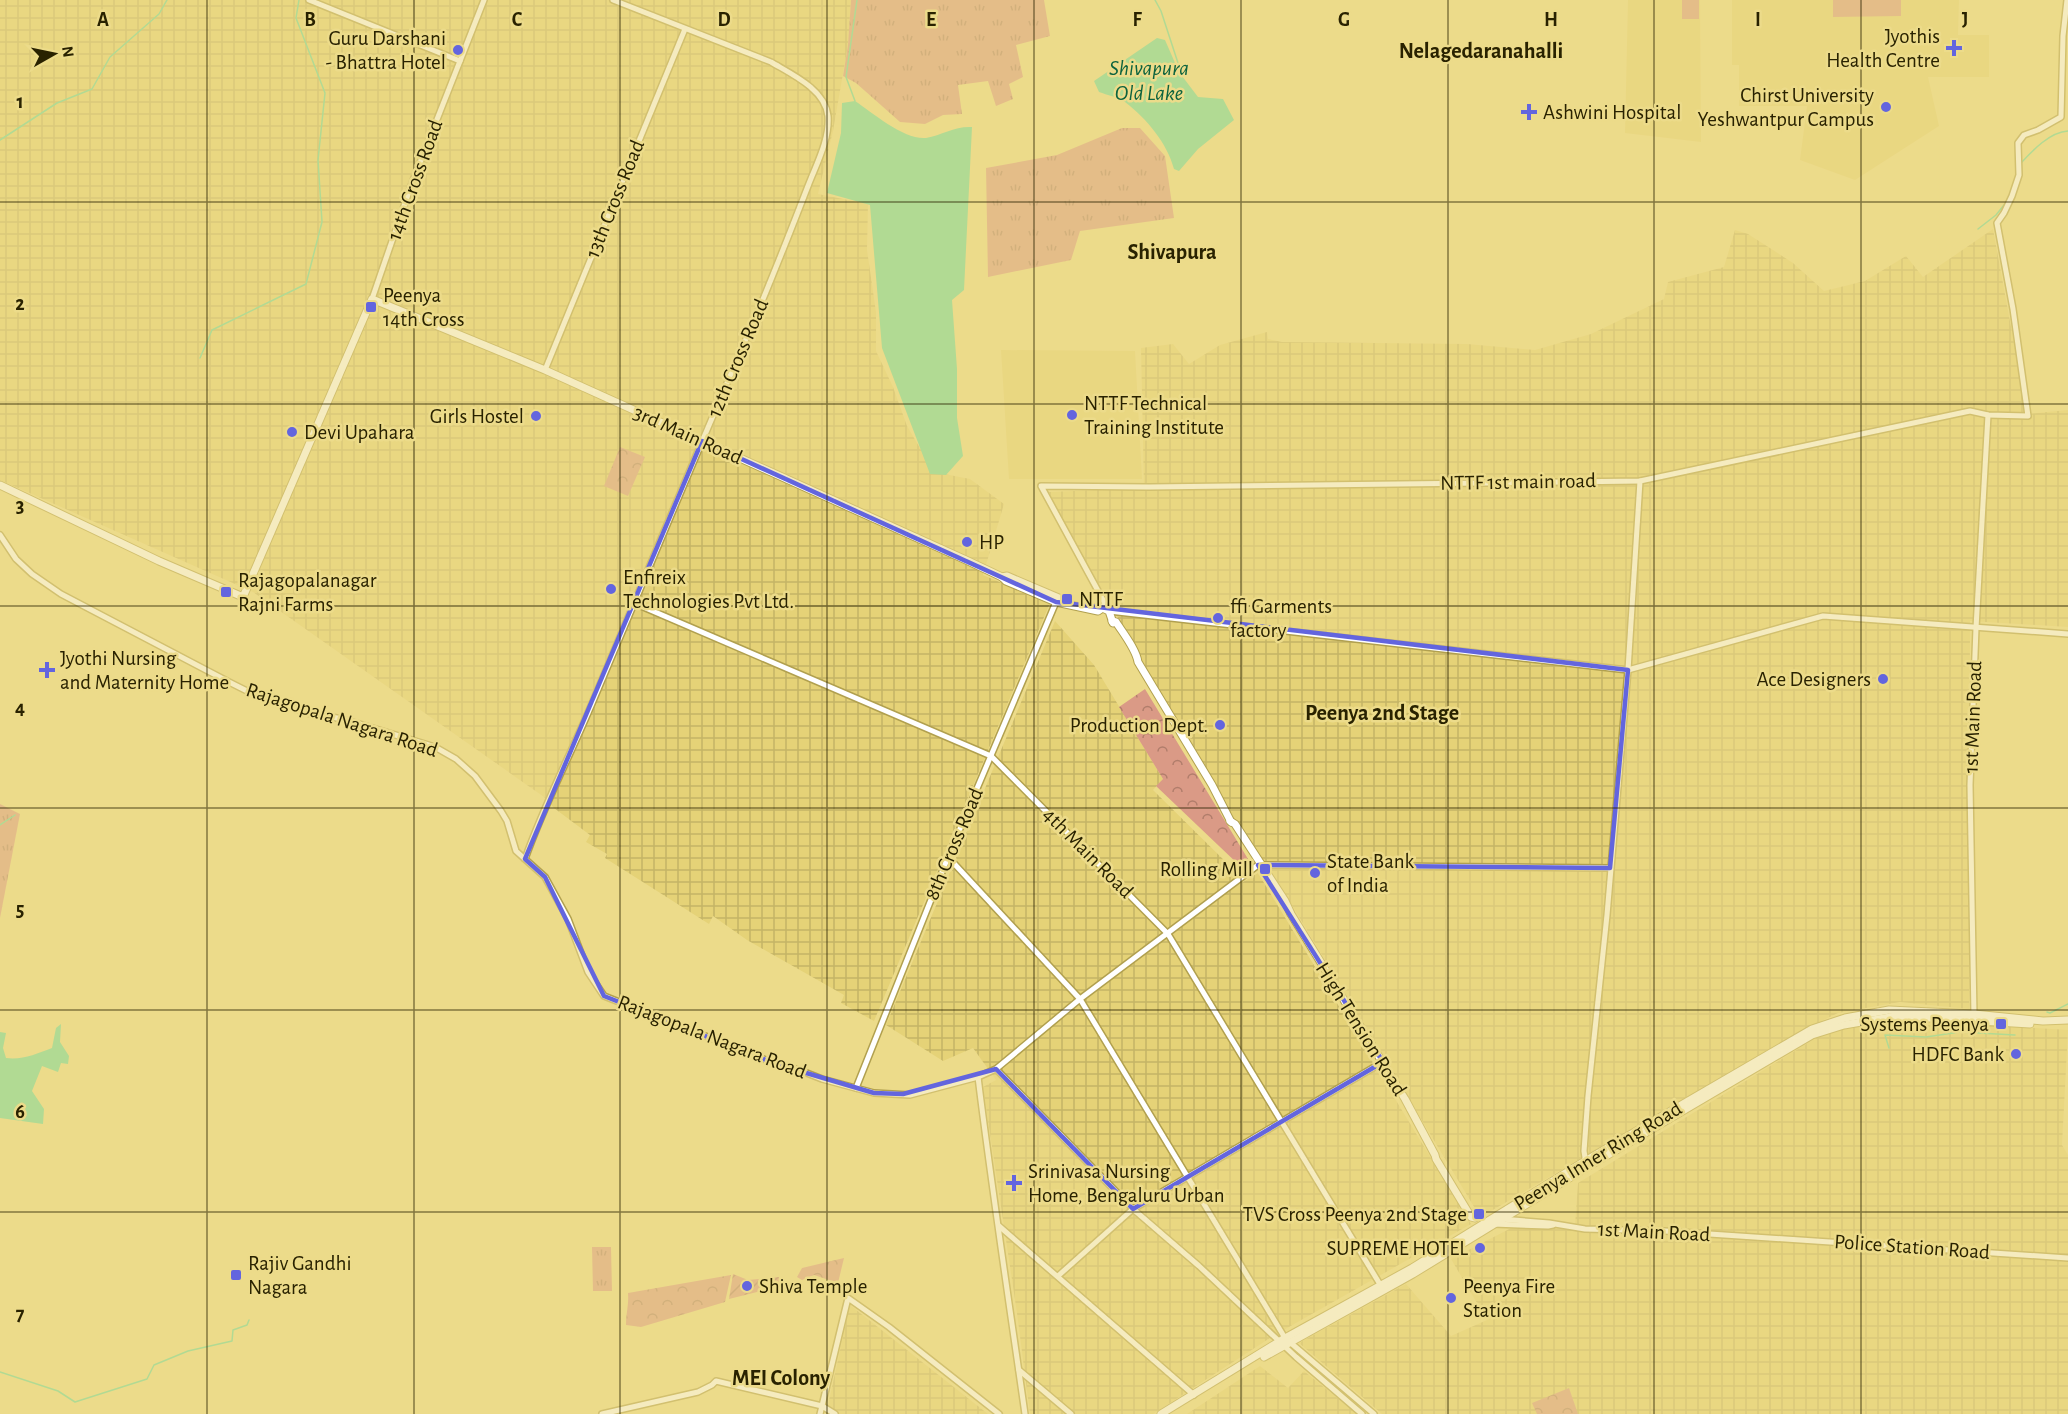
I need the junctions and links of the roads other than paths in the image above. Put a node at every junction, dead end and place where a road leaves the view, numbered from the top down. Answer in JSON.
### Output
{"nodes":[{"id":1,"x":309,"y":0,"type":"edge"},
{"id":2,"x":484,"y":0,"type":"edge"},
{"id":3,"x":614,"y":0,"type":"edge"},
{"id":4,"x":2067,"y":0,"type":"edge"},
{"id":5,"x":685,"y":29,"type":"junction"},
{"id":6,"x":460,"y":61,"type":"junction"},
{"id":7,"x":372,"y":299,"type":"junction"},
{"id":8,"x":545,"y":370,"type":"junction"},
{"id":9,"x":1988,"y":415,"type":"junction"},
{"id":10,"x":702,"y":441,"type":"junction"},
{"id":11,"x":1640,"y":481,"type":"junction"},
{"id":12,"x":0,"y":485,"type":"edge"},
{"id":13,"x":0,"y":535,"type":"edge"},
{"id":14,"x":1002,"y":577,"type":"junction"},
{"id":15,"x":1056,"y":602,"type":"junction"},
{"id":16,"x":634,"y":603,"type":"junction"},
{"id":17,"x":1105,"y":610,"type":"junction"},
{"id":18,"x":1976,"y":628,"type":"junction"},
{"id":19,"x":2068,"y":634,"type":"edge"},
{"id":20,"x":1628,"y":670,"type":"junction"},
{"id":21,"x":991,"y":756,"type":"junction"},
{"id":22,"x":948,"y":857,"type":"junction"},
{"id":23,"x":525,"y":860,"type":"junction"},
{"id":24,"x":1260,"y":865,"type":"junction"},
{"id":25,"x":1610,"y":868,"type":"junction"},
{"id":26,"x":1168,"y":934,"type":"junction"},
{"id":27,"x":1080,"y":999,"type":"junction"},
{"id":28,"x":1974,"y":1017,"type":"junction"},
{"id":29,"x":2068,"y":1020,"type":"edge"},
{"id":30,"x":2068,"y":1025,"type":"edge"},
{"id":31,"x":1383,"y":1062,"type":"junction"},
{"id":32,"x":996,"y":1069,"type":"junction"},
{"id":33,"x":978,"y":1077,"type":"junction"},
{"id":34,"x":856,"y":1088,"type":"junction"},
{"id":35,"x":1282,"y":1122,"type":"junction"},
{"id":36,"x":1586,"y":1164,"type":"junction"},
{"id":37,"x":1189,"y":1177,"type":"junction"},
{"id":38,"x":1133,"y":1209,"type":"junction"},
{"id":39,"x":1500,"y":1217,"type":"junction"},
{"id":40,"x":1492,"y":1222,"type":"junction"},
{"id":41,"x":1553,"y":1224,"type":"junction"},
{"id":42,"x":999,"y":1226,"type":"junction"},
{"id":43,"x":1483,"y":1228,"type":"junction"},
{"id":44,"x":1756,"y":1237,"type":"joint"},
{"id":45,"x":2068,"y":1258,"type":"edge"},
{"id":46,"x":1058,"y":1276,"type":"junction"},
{"id":47,"x":1381,"y":1286,"type":"junction"},
{"id":48,"x":1284,"y":1342,"type":"junction"},
{"id":49,"x":1019,"y":1370,"type":"junction"},
{"id":50,"x":1194,"y":1395,"type":"junction"},
{"id":51,"x":822,"y":1406,"type":"junction"},
{"id":52,"x":602,"y":1414,"type":"edge"},
{"id":53,"x":820,"y":1414,"type":"edge"},
{"id":54,"x":835,"y":1414,"type":"edge"},
{"id":55,"x":999,"y":1414,"type":"edge"},
{"id":56,"x":1025,"y":1414,"type":"edge"},
{"id":57,"x":1071,"y":1414,"type":"edge"},
{"id":58,"x":1161,"y":1414,"type":"edge"},
{"id":59,"x":1170,"y":1414,"type":"edge"},
{"id":60,"x":1362,"y":1414,"type":"edge"},
{"id":61,"x":1374,"y":1414,"type":"edge"}],
"edges":[{"from":1,"to":6,"type":"street"},
{"from":2,"to":6,"type":"street"},
{"from":3,"to":5,"type":"street","name":"12th Cross Road"},
{"from":4,"to":9,"type":"street","name":"NTTF 1st main road"},
{"from":5,"to":8,"type":"street","name":"13th Cross Road"},
{"from":5,"to":10,"type":"street","name":"12th Cross Road"},
{"from":6,"to":7,"type":"street","name":"14th Cross Road"},
{"from":7,"to":8,"type":"main road","name":"3rd Main Road"},
{"from":7,"to":12,"type":"main road"},
{"from":8,"to":10,"type":"main road","name":"3rd Main Road"},
{"from":9,"to":11,"type":"street","name":"NTTF 1st main road"},
{"from":9,"to":18,"type":"street","name":"1st Main Road"},
{"from":10,"to":14,"type":"main road","name":"3rd Main Road"},
{"from":10,"to":16,"type":"street","name":"12th Cross Road"},
{"from":11,"to":17,"type":"street","name":"NTTF 1st main road"},
{"from":11,"to":20,"type":"street"},
{"from":13,"to":23,"type":"street","name":"Rajagopala Nagara Road"},
{"from":14,"to":15,"type":"main road","name":"3rd Main Road"},
{"from":14,"to":17,"type":"main road","name":"3rd Main Road"},
{"from":15,"to":17,"type":"main road","name":"3rd Main Road"},
{"from":15,"to":21,"type":"street","name":"8th Cross Road"},
{"from":16,"to":21,"type":"street","name":"4th Main Road"},
{"from":16,"to":23,"type":"street","name":"12th Cross Road"},
{"from":17,"to":20,"type":"street"},
{"from":17,"to":24,"type":"main road","name":"High Tension Road"},
{"from":18,"to":19,"type":"street"},
{"from":18,"to":20,"type":"street"},
{"from":18,"to":28,"type":"street","name":"1st Main Road"},
{"from":20,"to":25,"type":"street"},
{"from":21,"to":22,"type":"street","name":"8th Cross Road"},
{"from":21,"to":26,"type":"street","name":"4th Main Road"},
{"from":22,"to":27,"type":"street"},
{"from":22,"to":34,"type":"street","name":"8th Cross Road"},
{"from":23,"to":34,"type":"street","name":"Rajagopala Nagara Road"},
{"from":24,"to":25,"type":"street"},
{"from":24,"to":26,"type":"street","name":"Rajagopala Nagara Road"},
{"from":24,"to":31,"type":"main road","name":"High Tension Road"},
{"from":25,"to":36,"type":"street"},
{"from":26,"to":27,"type":"street","name":"Rajagopala Nagara Road"},
{"from":26,"to":35,"type":"street","name":"4th Main Road"},
{"from":27,"to":32,"type":"street","name":"Rajagopala Nagara Road"},
{"from":27,"to":37,"type":"street"},
{"from":28,"to":29,"type":"main road","name":"Peenya Inner Ring Road"},
{"from":28,"to":30,"type":"main road","name":"Peenya Inner Ring Road"},
{"from":28,"to":36,"type":"main road","name":"Peenya Inner Ring Road"},
{"from":31,"to":35,"type":"street"},
{"from":31,"to":43,"type":"main road","name":"High Tension Road"},
{"from":32,"to":33,"type":"street","name":"Rajagopala Nagara Road"},
{"from":32,"to":38,"type":"street"},
{"from":33,"to":34,"type":"street","name":"Rajagopala Nagara Road"},
{"from":33,"to":42,"type":"street"},
{"from":35,"to":37,"type":"street"},
{"from":35,"to":47,"type":"street","name":"4th Main Road"},
{"from":36,"to":39,"type":"main road","name":"Peenya Inner Ring Road"},
{"from":37,"to":38,"type":"street"},
{"from":37,"to":48,"type":"street"},
{"from":38,"to":46,"type":"street"},
{"from":38,"to":48,"type":"street"},
{"from":39,"to":40,"type":"main road","name":"Peenya Inner Ring Road"},
{"from":39,"to":41,"type":"street","name":"1st Main Road"},
{"from":40,"to":41,"type":"street","name":"1st Main Road"},
{"from":40,"to":43,"type":"main road","name":"Peenya Inner Ring Road"},
{"from":41,"to":44,"type":"street","name":"1st Main Road"},
{"from":42,"to":46,"type":"street"},
{"from":42,"to":49,"type":"street"},
{"from":43,"to":47,"type":"main road","name":"Peenya Inner Ring Road"},
{"from":43,"to":48,"type":"main road","name":"Peenya Inner Ring Road"},
{"from":44,"to":45,"type":"street","name":"Police Station Road"},
{"from":46,"to":50,"type":"street"},
{"from":47,"to":48,"type":"main road","name":"Peenya Inner Ring Road"},
{"from":48,"to":50,"type":"main road","name":"Peenya Inner Ring Road"},
{"from":48,"to":59,"type":"main road","name":"Peenya Inner Ring Road"},
{"from":48,"to":60,"type":"street"},
{"from":48,"to":61,"type":"street"},
{"from":49,"to":56,"type":"street"},
{"from":49,"to":57,"type":"street"},
{"from":50,"to":58,"type":"main road","name":"Peenya Inner Ring Road"},
{"from":51,"to":52,"type":"street"},
{"from":51,"to":53,"type":"street"},
{"from":51,"to":54,"type":"street"},
{"from":51,"to":55,"type":"street"}]}
